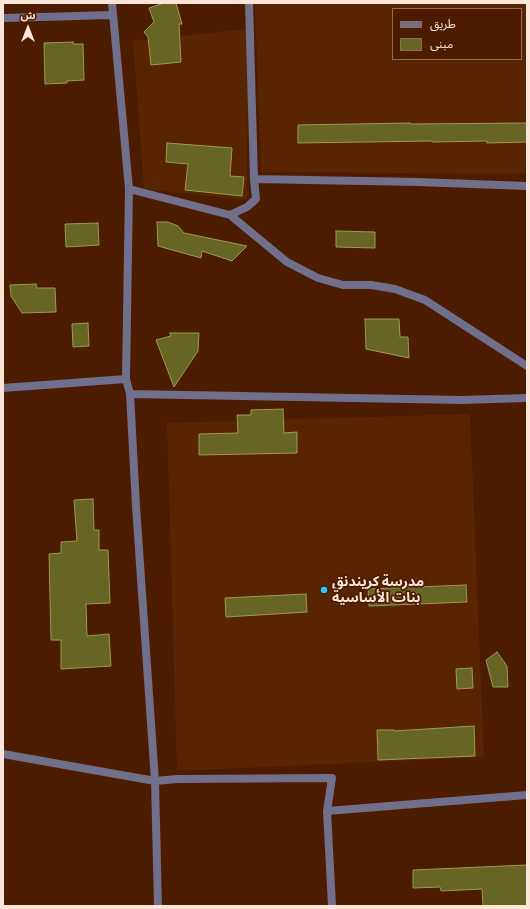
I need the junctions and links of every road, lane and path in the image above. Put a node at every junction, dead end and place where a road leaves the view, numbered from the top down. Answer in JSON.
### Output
{"nodes":[{"id":1,"x":112,"y":3,"type":"edge"},
{"id":2,"x":249,"y":3,"type":"edge"},
{"id":3,"x":113,"y":15,"type":"junction"},
{"id":4,"x":3,"y":18,"type":"edge"},
{"id":5,"x":254,"y":179,"type":"junction"},
{"id":6,"x":527,"y":186,"type":"edge"},
{"id":7,"x":129,"y":189,"type":"junction"},
{"id":8,"x":230,"y":215,"type":"junction"},
{"id":9,"x":527,"y":366,"type":"edge"},
{"id":10,"x":126,"y":379,"type":"junction"},
{"id":11,"x":3,"y":388,"type":"edge"},
{"id":12,"x":130,"y":394,"type":"junction"},
{"id":13,"x":527,"y":398,"type":"edge"},
{"id":14,"x":3,"y":754,"type":"edge"},
{"id":15,"x":154,"y":781,"type":"junction"},
{"id":16,"x":527,"y":795,"type":"edge"},
{"id":17,"x":327,"y":811,"type":"junction"},
{"id":18,"x":158,"y":906,"type":"edge"},
{"id":19,"x":332,"y":906,"type":"edge"}],
"edges":[{"from":1,"to":3,"type":"street"},
{"from":2,"to":5,"type":"street"},
{"from":3,"to":4,"type":"street"},
{"from":3,"to":7,"type":"street"},
{"from":5,"to":6,"type":"street"},
{"from":5,"to":8,"type":"street"},
{"from":7,"to":8,"type":"street"},
{"from":7,"to":10,"type":"street"},
{"from":8,"to":9,"type":"street"},
{"from":10,"to":11,"type":"street"},
{"from":10,"to":12,"type":"street"},
{"from":12,"to":13,"type":"street"},
{"from":12,"to":15,"type":"street"},
{"from":14,"to":15,"type":"street"},
{"from":15,"to":17,"type":"street"},
{"from":15,"to":18,"type":"street"},
{"from":16,"to":17,"type":"street"},
{"from":17,"to":19,"type":"street"}]}
